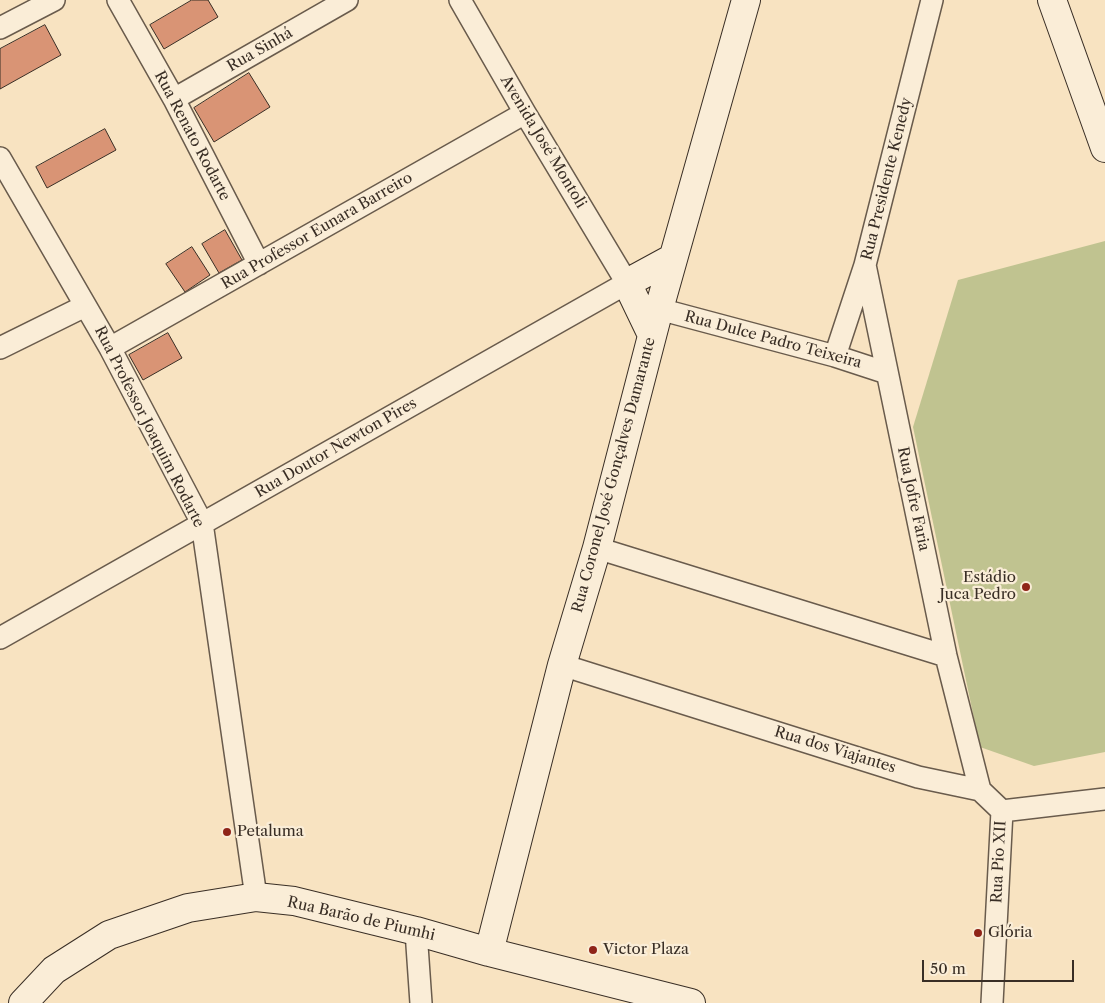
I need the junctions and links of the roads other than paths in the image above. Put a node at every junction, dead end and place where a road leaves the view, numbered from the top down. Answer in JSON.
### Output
{"nodes":[{"id":1,"x":54,"y":0,"type":"edge"},
{"id":2,"x":347,"y":0,"type":"edge"},
{"id":3,"x":460,"y":0,"type":"edge"},
{"id":4,"x":746,"y":0,"type":"edge"},
{"id":5,"x":932,"y":0,"type":"edge"},
{"id":6,"x":1052,"y":0,"type":"edge"},
{"id":7,"x":126,"y":3,"type":"edge"},
{"id":8,"x":0,"y":28,"type":"edge"},
{"id":9,"x":174,"y":100,"type":"junction"},
{"id":10,"x":525,"y":113,"type":"junction"},
{"id":11,"x":1105,"y":148,"type":"edge"},
{"id":12,"x":0,"y":158,"type":"edge"},
{"id":13,"x":673,"y":258,"type":"junction"},
{"id":14,"x":260,"y":264,"type":"junction"},
{"id":15,"x":865,"y":265,"type":"junction"},
{"id":16,"x":627,"y":283,"type":"junction"},
{"id":17,"x":85,"y":306,"type":"junction"},
{"id":18,"x":659,"y":309,"type":"junction"},
{"id":19,"x":652,"y":335,"type":"junction"},
{"id":20,"x":0,"y":348,"type":"edge"},
{"id":21,"x":110,"y":348,"type":"junction"},
{"id":22,"x":835,"y":356,"type":"junction"},
{"id":23,"x":888,"y":372,"type":"junction"},
{"id":24,"x":202,"y":524,"type":"junction"},
{"id":25,"x":597,"y":548,"type":"junction"},
{"id":26,"x":0,"y":638,"type":"edge"},
{"id":27,"x":946,"y":656,"type":"junction"},
{"id":28,"x":562,"y":665,"type":"junction"},
{"id":29,"x":980,"y":790,"type":"junction"},
{"id":30,"x":1105,"y":798,"type":"edge"},
{"id":31,"x":1002,"y":811,"type":"junction"},
{"id":32,"x":256,"y":897,"type":"junction"},
{"id":33,"x":416,"y":931,"type":"junction"},
{"id":34,"x":490,"y":952,"type":"junction"},
{"id":35,"x":23,"y":1003,"type":"edge"},
{"id":36,"x":421,"y":1003,"type":"edge"},
{"id":37,"x":691,"y":1003,"type":"edge"},
{"id":38,"x":992,"y":1003,"type":"edge"}],
"edges":[{"from":1,"to":8,"type":"street"},
{"from":2,"to":9,"type":"street","name":"Rua Sinhá"},
{"from":3,"to":10,"type":"street","name":"Avenida José Montoli"},
{"from":4,"to":13,"type":"main road","name":"Rua Coronel José Gonçalves Damarante"},
{"from":5,"to":15,"type":"street","name":"Rua Presidente Kenedy"},
{"from":6,"to":11,"type":"main road"},
{"from":7,"to":9,"type":"street","name":"Rua Renato Rodarte"},
{"from":9,"to":14,"type":"street","name":"Rua Renato Rodarte"},
{"from":10,"to":14,"type":"street","name":"Rua Professor Eunara Barreiro"},
{"from":10,"to":16,"type":"street","name":"Avenida José Montoli"},
{"from":12,"to":17,"type":"street","name":"Rua Professor Joaquim Rodarte"},
{"from":13,"to":16,"type":"main road","name":"Rua Doutor Newton Pires"},
{"from":13,"to":18,"type":"main road","name":"Rua Coronel José Gonçalves Damarante"},
{"from":14,"to":21,"type":"street","name":"Rua Professor Eunara Barreiro"},
{"from":15,"to":22,"type":"street","name":"Rua Presidente Kenedy"},
{"from":15,"to":23,"type":"street","name":"Rua Jofre Faria"},
{"from":16,"to":19,"type":"main road"},
{"from":16,"to":24,"type":"street","name":"Rua Doutor Newton Pires"},
{"from":17,"to":20,"type":"street"},
{"from":17,"to":21,"type":"street","name":"Rua Professor Joaquim Rodarte"},
{"from":18,"to":19,"type":"main road","name":"Rua Coronel José Gonçalves Damarante"},
{"from":18,"to":22,"type":"street","name":"Rua Dulce Padro Teixeira"},
{"from":19,"to":25,"type":"main road","name":"Rua Coronel José Gonçalves Damarante"},
{"from":21,"to":24,"type":"street","name":"Rua Professor Joaquim Rodarte"},
{"from":22,"to":23,"type":"street","name":"Rua Dulce Padro Teixeira"},
{"from":23,"to":27,"type":"street","name":"Rua Jofre Faria"},
{"from":24,"to":26,"type":"street","name":"Rua Doutor Newton Pires"},
{"from":24,"to":32,"type":"street","name":"Rua Professor Joaquim Rodarte"},
{"from":25,"to":27,"type":"street"},
{"from":25,"to":28,"type":"main road","name":"Rua Coronel José Gonçalves Damarante"},
{"from":27,"to":29,"type":"street","name":"Rua Jofre Faria"},
{"from":28,"to":29,"type":"street","name":"Rua dos Viajantes"},
{"from":28,"to":34,"type":"main road","name":"Rua Coronel José Gonçalves Damarante"},
{"from":29,"to":31,"type":"street"},
{"from":30,"to":31,"type":"street"},
{"from":31,"to":38,"type":"street","name":"Rua Pio XII"},
{"from":32,"to":33,"type":"main road","name":"Rua Barão de Piumhi"},
{"from":32,"to":35,"type":"main road","name":"Rua Barão de Piumhi"},
{"from":33,"to":34,"type":"main road","name":"Rua Barão de Piumhi"},
{"from":33,"to":36,"type":"street"},
{"from":34,"to":37,"type":"main road","name":"Rua Barão de Piumhi"}]}
